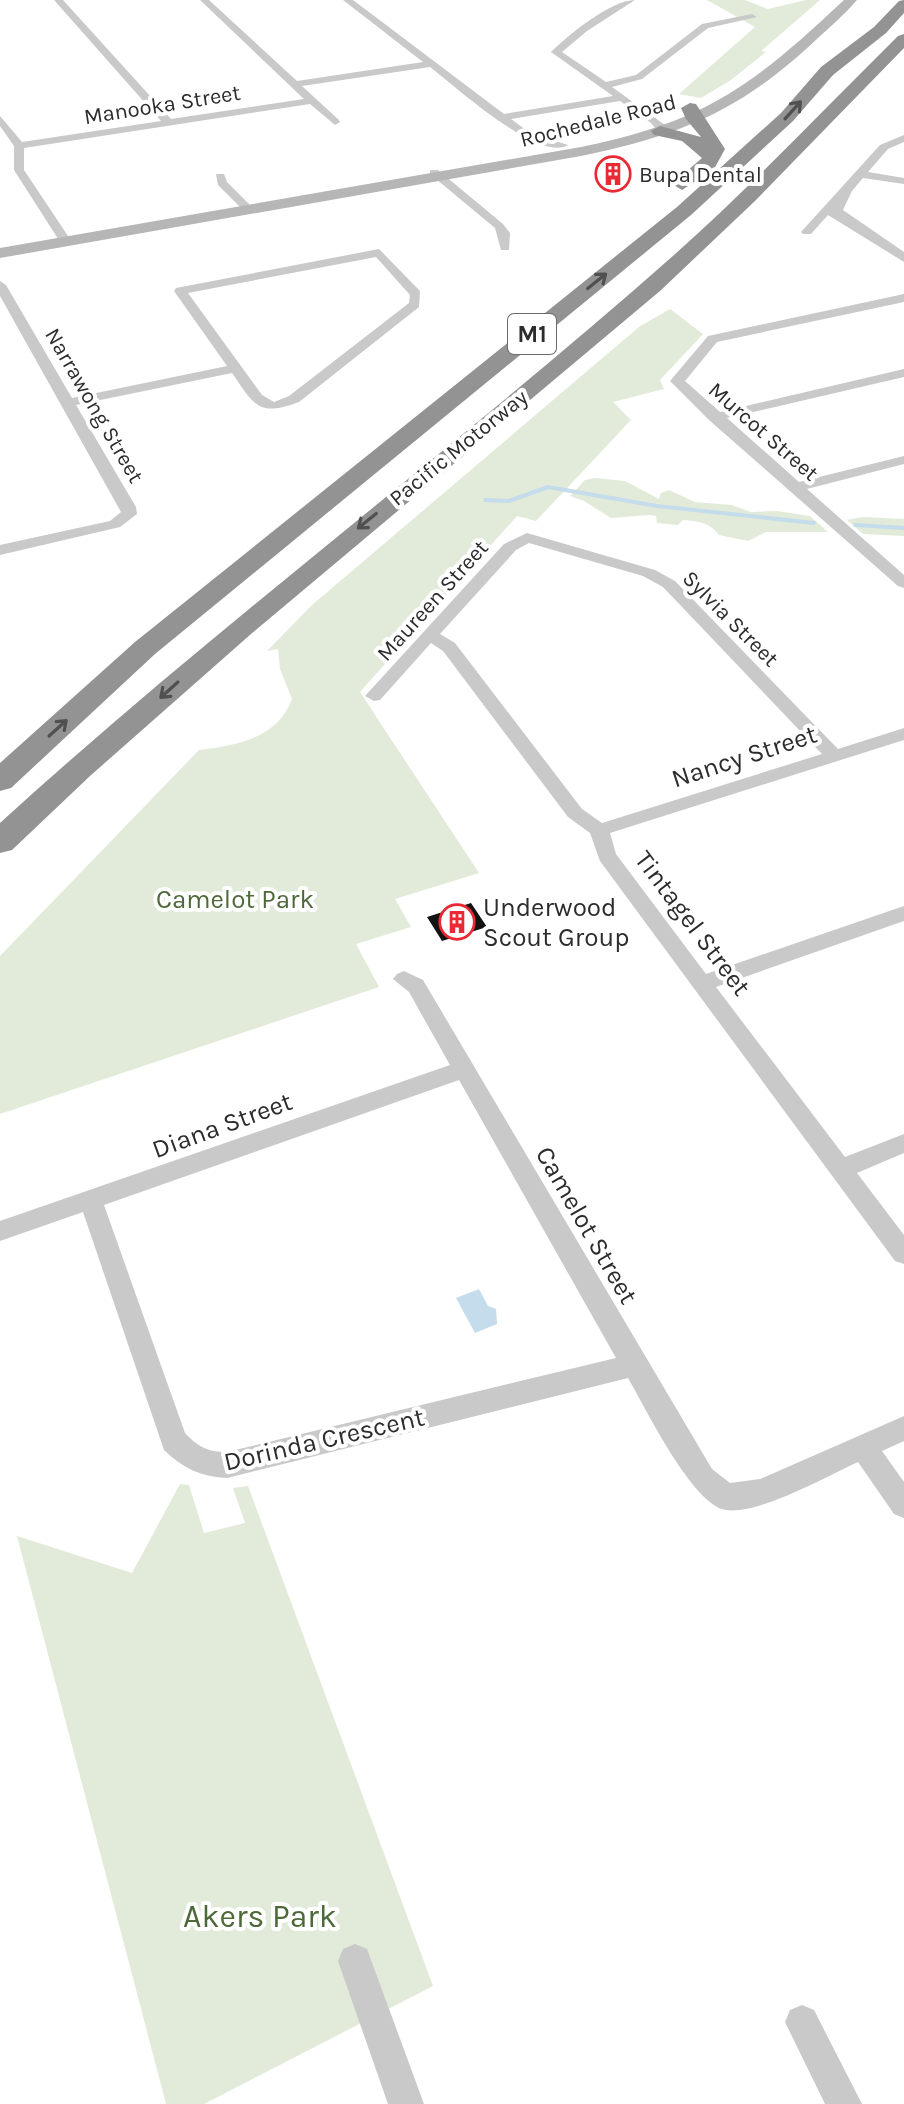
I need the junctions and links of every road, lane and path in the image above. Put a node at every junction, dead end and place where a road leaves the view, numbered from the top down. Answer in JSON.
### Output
{"nodes":[{"id":1,"x":58,"y":0,"type":"edge"},
{"id":2,"x":204,"y":0,"type":"edge"},
{"id":3,"x":347,"y":0,"type":"edge"},
{"id":4,"x":631,"y":0,"type":"edge"},
{"id":5,"x":836,"y":0,"type":"edge"},
{"id":6,"x":851,"y":0,"type":"edge"},
{"id":7,"x":904,"y":4,"type":"edge"},
{"id":8,"x":752,"y":17,"type":"dead end"},
{"id":9,"x":904,"y":39,"type":"edge"},
{"id":10,"x":904,"y":61,"type":"edge"},
{"id":11,"x":431,"y":64,"type":"junction"},
{"id":12,"x":297,"y":84,"type":"junction"},
{"id":13,"x":603,"y":86,"type":"junction"},
{"id":14,"x":619,"y":98,"type":"junction"},
{"id":15,"x":310,"y":101,"type":"junction"},
{"id":16,"x":692,"y":114,"type":"junction"},
{"id":17,"x":503,"y":117,"type":"junction"},
{"id":18,"x":0,"y":119,"type":"edge"},
{"id":19,"x":335,"y":122,"type":"dead end"},
{"id":20,"x":169,"y":123,"type":"junction"},
{"id":21,"x":658,"y":126,"type":"junction"},
{"id":22,"x":526,"y":135,"type":"junction"},
{"id":23,"x":904,"y":138,"type":"edge"},
{"id":24,"x":563,"y":145,"type":"junction"},
{"id":25,"x":19,"y":146,"type":"junction"},
{"id":26,"x":543,"y":154,"type":"junction"},
{"id":27,"x":711,"y":158,"type":"junction"},
{"id":28,"x":861,"y":174,"type":"junction"},
{"id":29,"x":437,"y":175,"type":"junction"},
{"id":30,"x":220,"y":176,"type":"dead end"},
{"id":31,"x":904,"y":181,"type":"edge"},
{"id":32,"x":249,"y":210,"type":"junction"},
{"id":33,"x":834,"y":213,"type":"junction"},
{"id":34,"x":807,"y":232,"type":"dead end"},
{"id":35,"x":66,"y":242,"type":"junction"},
{"id":36,"x":505,"y":247,"type":"dead end"},
{"id":37,"x":0,"y":253,"type":"edge"},
{"id":38,"x":904,"y":258,"type":"edge"},
{"id":39,"x":0,"y":285,"type":"edge"},
{"id":40,"x":904,"y":298,"type":"edge"},
{"id":41,"x":573,"y":352,"type":"junction"},
{"id":42,"x":234,"y":369,"type":"junction"},
{"id":43,"x":904,"y":373,"type":"edge"},
{"id":44,"x":68,"y":403,"type":"junction"},
{"id":45,"x":714,"y":417,"type":"junction"},
{"id":46,"x":904,"y":460,"type":"edge"},
{"id":47,"x":795,"y":487,"type":"junction"},
{"id":48,"x":527,"y":538,"type":"joint"},
{"id":49,"x":0,"y":550,"type":"edge"},
{"id":50,"x":904,"y":583,"type":"edge"},
{"id":51,"x":431,"y":636,"type":"junction"},
{"id":52,"x":145,"y":648,"type":"junction"},
{"id":53,"x":374,"y":696,"type":"dead end"},
{"id":54,"x":904,"y":734,"type":"edge"},
{"id":55,"x":834,"y":755,"type":"junction"},
{"id":56,"x":0,"y":781,"type":"edge"},
{"id":57,"x":599,"y":830,"type":"junction"},
{"id":58,"x":0,"y":842,"type":"edge"},
{"id":59,"x":904,"y":913,"type":"edge"},
{"id":60,"x":404,"y":979,"type":"dead end"},
{"id":61,"x":703,"y":983,"type":"junction"},
{"id":62,"x":462,"y":1070,"type":"junction"},
{"id":63,"x":904,"y":1143,"type":"edge"},
{"id":64,"x":843,"y":1168,"type":"junction"},
{"id":65,"x":91,"y":1201,"type":"junction"},
{"id":66,"x":0,"y":1231,"type":"edge"},
{"id":67,"x":904,"y":1254,"type":"edge"},
{"id":68,"x":634,"y":1365,"type":"junction"},
{"id":69,"x":904,"y":1428,"type":"edge"},
{"id":70,"x":864,"y":1447,"type":"junction"},
{"id":71,"x":904,"y":1505,"type":"edge"},
{"id":72,"x":355,"y":1961,"type":"dead end"},
{"id":73,"x":802,"y":2022,"type":"dead end"},
{"id":74,"x":406,"y":2104,"type":"edge"},
{"id":75,"x":844,"y":2104,"type":"edge"}],
"edges":[{"from":1,"to":20,"type":"street"},
{"from":2,"to":12,"type":"street"},
{"from":3,"to":11,"type":"street"},
{"from":4,"to":13,"type":"street"},
{"from":5,"to":16,"type":"main road","name":"Rochedale Road"},
{"from":6,"to":16,"type":"main road","name":"Rochedale Road"},
{"from":52,"to":7,"type":"highway","name":"Pacific Motorway","number":"M1","one_way":true},
{"from":8,"to":13,"type":"street"},
{"from":9,"to":41,"type":"highway","name":"Pacific Motorway","number":"M1"},
{"from":10,"to":41,"type":"highway"},
{"from":11,"to":12,"type":"street"},
{"from":11,"to":17,"type":"street"},
{"from":12,"to":15,"type":"street"},
{"from":13,"to":14,"type":"street"},
{"from":14,"to":17,"type":"street"},
{"from":14,"to":21,"type":"street"},
{"from":15,"to":19,"type":"street"},
{"from":15,"to":20,"type":"street","name":"Manooka Street"},
{"from":16,"to":21,"type":"main road","name":"Rochedale Road"},
{"from":16,"to":27,"type":"highway"},
{"from":17,"to":22,"type":"street"},
{"from":18,"to":25,"type":"street"},
{"from":20,"to":25,"type":"street","name":"Manooka Street"},
{"from":21,"to":24,"type":"main road","name":"Rochedale Road"},
{"from":21,"to":26,"type":"main road","name":"Rochedale Road"},
{"from":21,"to":27,"type":"highway"},
{"from":22,"to":24,"type":"street"},
{"from":22,"to":26,"type":"street"},
{"from":23,"to":28,"type":"street"},
{"from":24,"to":26,"type":"main road","name":"Rochedale Road"},
{"from":25,"to":35,"type":"street"},
{"from":26,"to":29,"type":"main road","name":"Rochedale Road"},
{"from":27,"to":52,"type":"highway"},
{"from":28,"to":31,"type":"street"},
{"from":28,"to":33,"type":"street"},
{"from":29,"to":32,"type":"main road","name":"Rochedale Road"},
{"from":29,"to":36,"type":"street"},
{"from":30,"to":32,"type":"street"},
{"from":32,"to":35,"type":"main road","name":"Rochedale Road"},
{"from":33,"to":34,"type":"street"},
{"from":33,"to":38,"type":"street"},
{"from":35,"to":37,"type":"main road","name":"Rochedale Road"},
{"from":39,"to":44,"type":"street","name":"Narrawong Street"},
{"from":40,"to":45,"type":"street","name":"Murcot Street"},
{"from":41,"to":58,"type":"highway","name":"Pacific Motorway","number":"M1","one_way":true},
{"from":42,"to":42,"type":"street"},
{"from":42,"to":44,"type":"street"},
{"from":43,"to":45,"type":"street"},
{"from":44,"to":49,"type":"street","name":"Narrawong Street"},
{"from":45,"to":47,"type":"street","name":"Murcot Street"},
{"from":46,"to":47,"type":"street"},
{"from":47,"to":50,"type":"street","name":"Murcot Street"},
{"from":48,"to":51,"type":"street","name":"Maureen Street"},
{"from":48,"to":55,"type":"street","name":"Sylvia Street"},
{"from":51,"to":53,"type":"street","name":"Maureen Street"},
{"from":51,"to":57,"type":"street","name":"Tintagel Street"},
{"from":56,"to":52,"type":"highway","name":"Pacific Motorway","number":"M1","one_way":true},
{"from":54,"to":55,"type":"street","name":"Nancy Street"},
{"from":55,"to":57,"type":"street","name":"Nancy Street"},
{"from":57,"to":61,"type":"street","name":"Tintagel Street"},
{"from":59,"to":61,"type":"street"},
{"from":60,"to":62,"type":"street","name":"Camelot Street"},
{"from":61,"to":64,"type":"street","name":"Tintagel Street"},
{"from":62,"to":65,"type":"street","name":"Diana Street"},
{"from":62,"to":68,"type":"street","name":"Camelot Street"},
{"from":63,"to":64,"type":"street"},
{"from":64,"to":67,"type":"street","name":"Tintagel Street"},
{"from":65,"to":66,"type":"street","name":"Diana Street"},
{"from":65,"to":68,"type":"street","name":"Dorinda Crescent"},
{"from":68,"to":70,"type":"street","name":"Camelot Street"},
{"from":69,"to":70,"type":"street"},
{"from":70,"to":71,"type":"street"},
{"from":72,"to":74,"type":"street"},
{"from":73,"to":75,"type":"street"}]}
